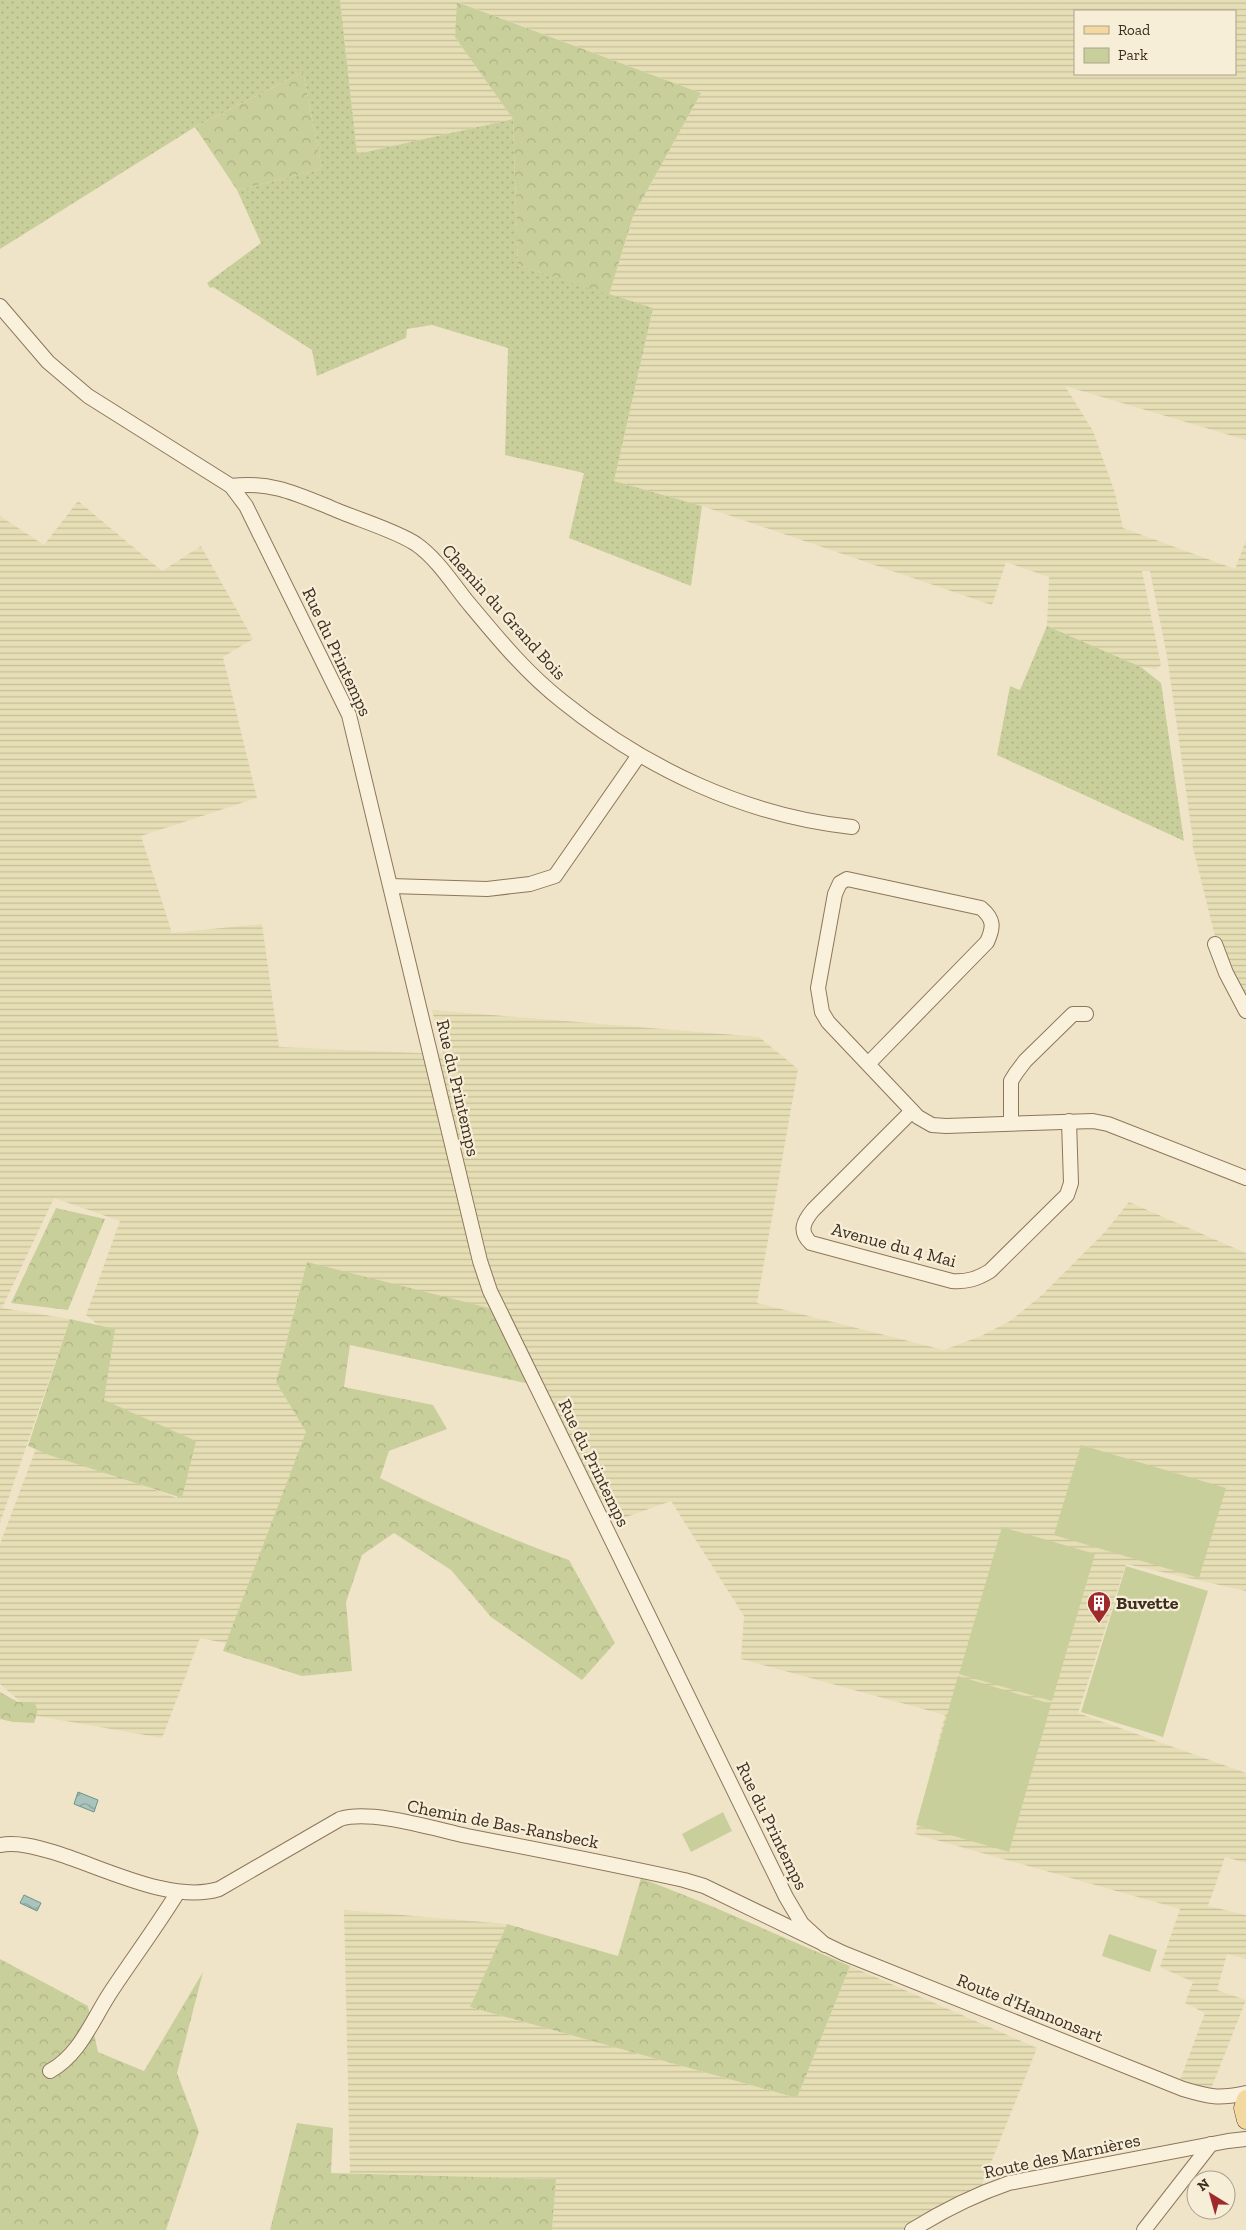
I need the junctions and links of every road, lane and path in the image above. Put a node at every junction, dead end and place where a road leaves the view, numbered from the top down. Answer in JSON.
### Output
{"nodes":[{"id":1,"x":0,"y":306,"type":"edge"},
{"id":2,"x":231,"y":486,"type":"junction"},
{"id":3,"x":639,"y":755,"type":"junction"},
{"id":4,"x":852,"y":827,"type":"dead end"},
{"id":5,"x":391,"y":886,"type":"junction"},
{"id":6,"x":1215,"y":944,"type":"dead end"},
{"id":7,"x":1246,"y":1011,"type":"edge"},
{"id":8,"x":1086,"y":1014,"type":"dead end"},
{"id":9,"x":868,"y":1064,"type":"junction"},
{"id":10,"x":912,"y":1111,"type":"junction"},
{"id":11,"x":1069,"y":1121,"type":"junction"},
{"id":12,"x":1010,"y":1123,"type":"junction"},
{"id":13,"x":1246,"y":1178,"type":"edge"},
{"id":14,"x":3,"y":1843,"type":"edge"},
{"id":15,"x":178,"y":1892,"type":"junction"},
{"id":16,"x":825,"y":1945,"type":"junction"},
{"id":17,"x":50,"y":2071,"type":"dead end"},
{"id":18,"x":1246,"y":2092,"type":"edge"},
{"id":19,"x":1224,"y":2098,"type":"junction"},
{"id":20,"x":1245,"y":2113,"type":"edge"},
{"id":21,"x":1246,"y":2139,"type":"edge"},
{"id":22,"x":1228,"y":2141,"type":"junction"},
{"id":23,"x":1211,"y":2144,"type":"junction"},
{"id":24,"x":912,"y":2230,"type":"edge"},
{"id":25,"x":1144,"y":2230,"type":"edge"}],
"edges":[{"from":1,"to":2,"type":"street","name":"Rue du Printemps"},
{"from":2,"to":3,"type":"street","name":"Chemin du Grand Bois"},
{"from":2,"to":5,"type":"street","name":"Rue du Printemps"},
{"from":3,"to":4,"type":"street","name":"Chemin du Grand Bois"},
{"from":3,"to":5,"type":"street"},
{"from":5,"to":16,"type":"street","name":"Rue du Printemps"},
{"from":6,"to":7,"type":"street"},
{"from":8,"to":12,"type":"street"},
{"from":9,"to":9,"type":"street"},
{"from":9,"to":10,"type":"street"},
{"from":10,"to":11,"type":"street","name":"Avenue du 4 Mai"},
{"from":10,"to":12,"type":"street"},
{"from":11,"to":12,"type":"street"},
{"from":11,"to":13,"type":"street"},
{"from":14,"to":15,"type":"street","name":"Chemin de Bas-Ransbeck"},
{"from":15,"to":16,"type":"street","name":"Chemin de Bas-Ransbeck"},
{"from":15,"to":17,"type":"street"},
{"from":16,"to":19,"type":"street","name":"Route d'Hannonsart"},
{"from":18,"to":19,"type":"street","name":"Route d'Hannonsart"},
{"from":19,"to":20,"type":"street","name":"Route d'Hannonsart"},
{"from":20,"to":22,"type":"street"},
{"from":21,"to":22,"type":"street","name":"Route des Marnières"},
{"from":22,"to":23,"type":"street","name":"Route des Marnières"},
{"from":23,"to":24,"type":"street","name":"Route des Marnières"},
{"from":23,"to":25,"type":"street"}]}
